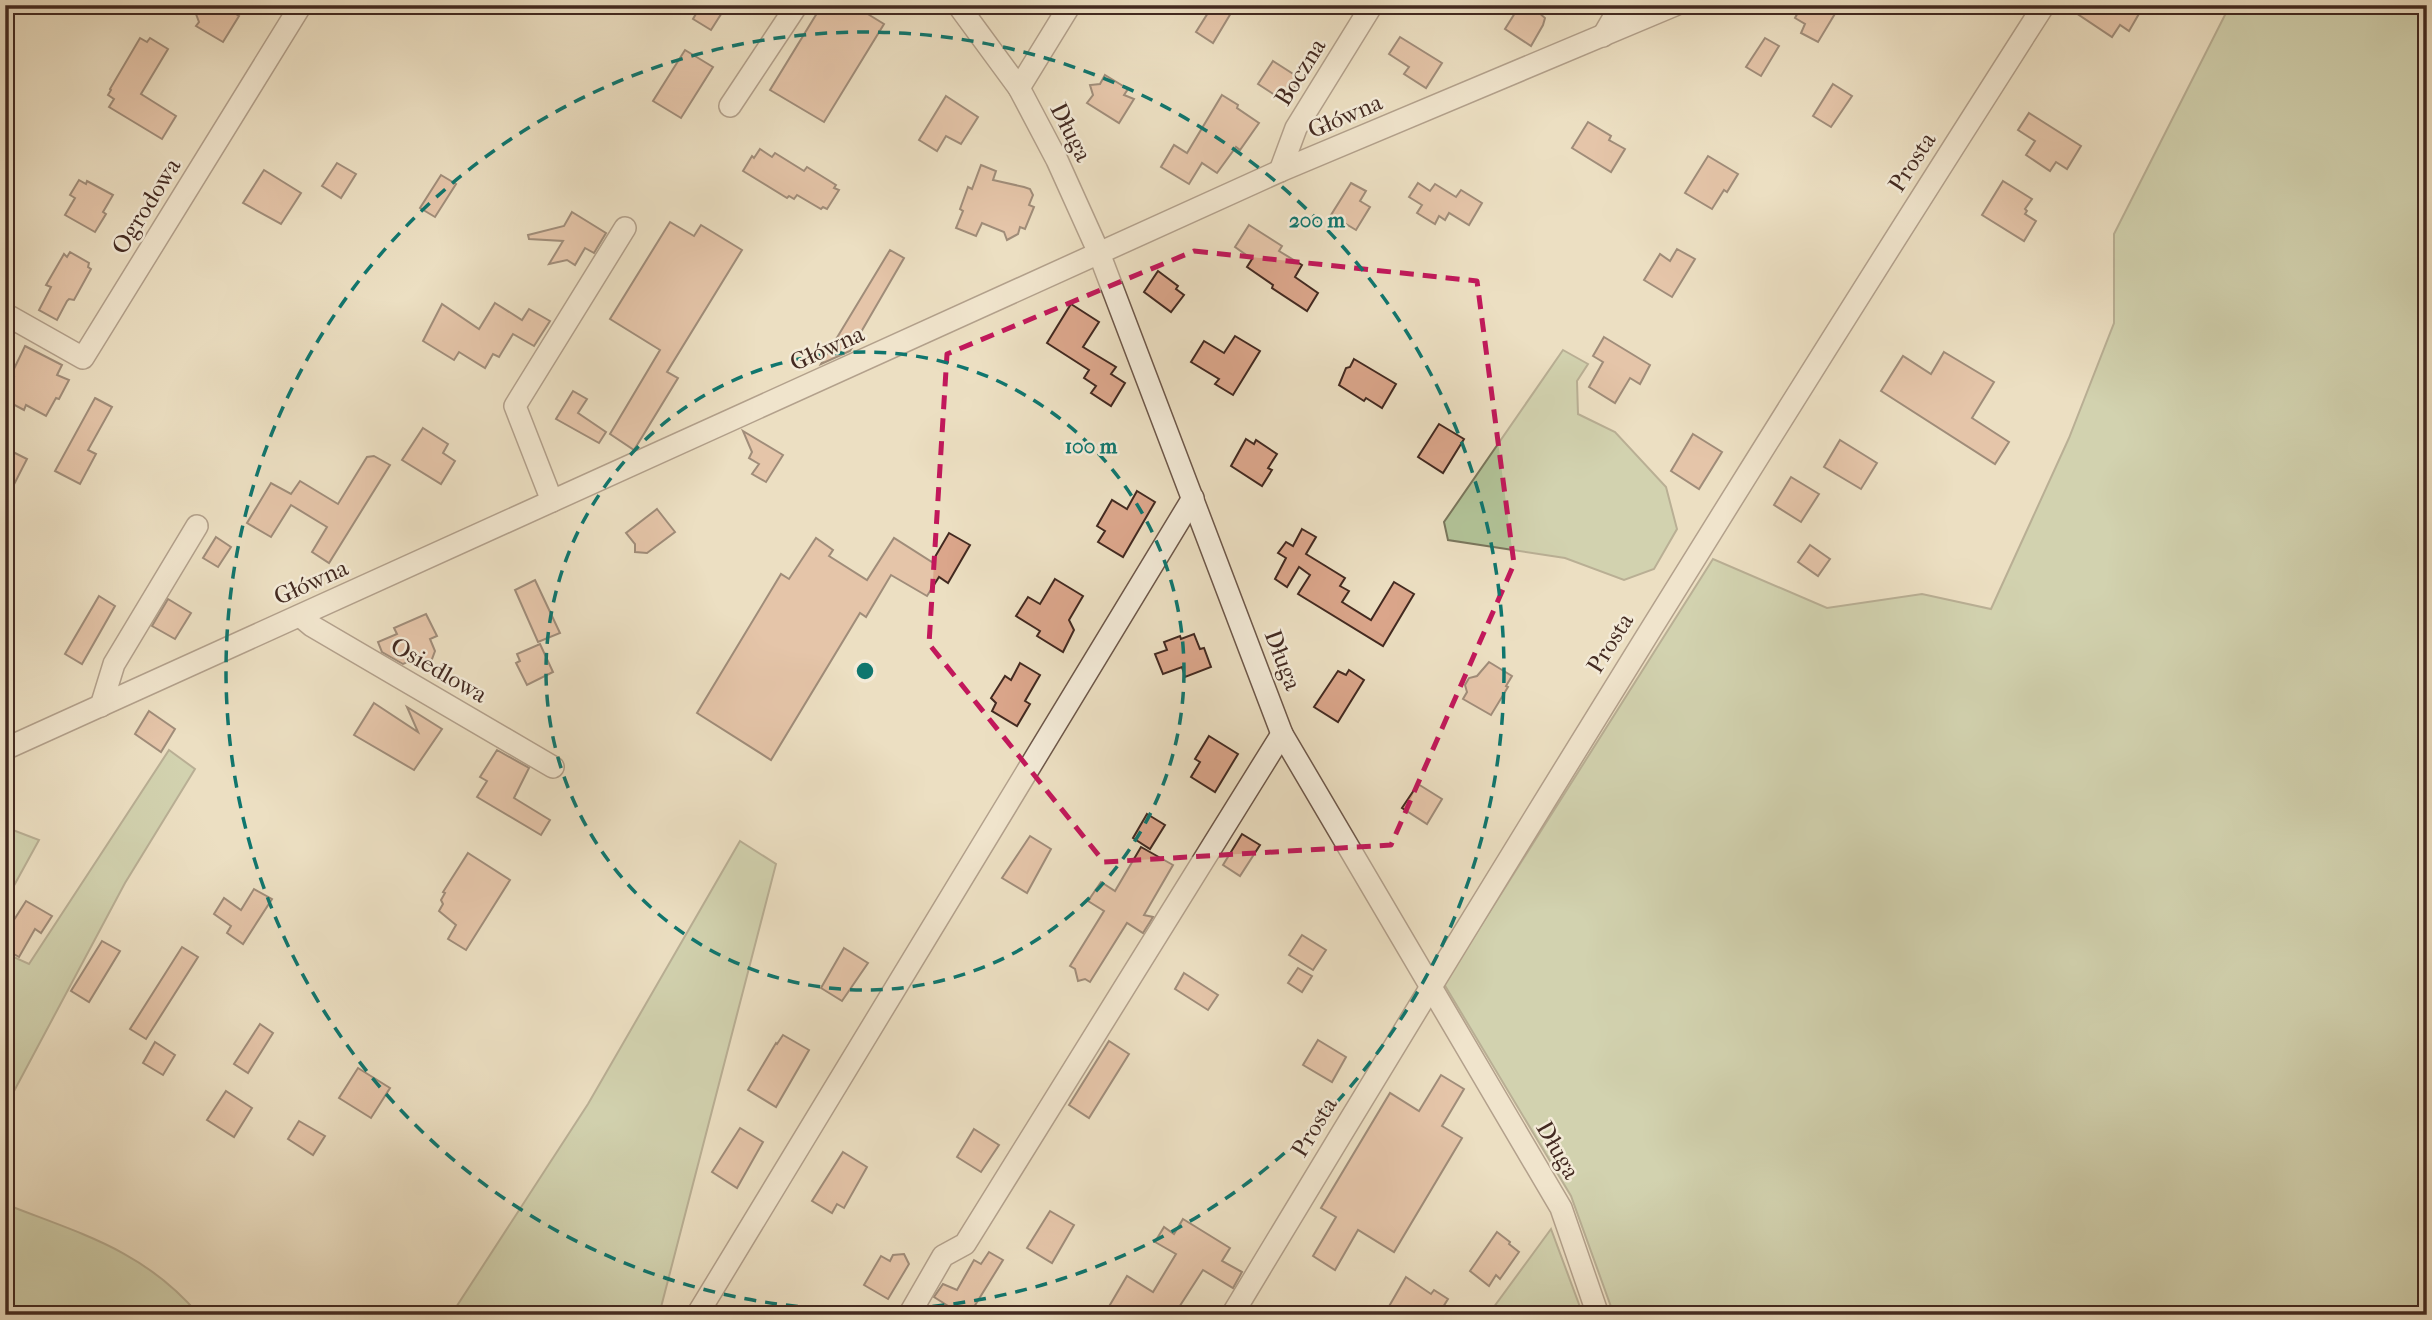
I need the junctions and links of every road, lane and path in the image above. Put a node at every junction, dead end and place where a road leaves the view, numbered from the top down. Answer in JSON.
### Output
{"nodes":[{"id":1,"x":301,"y":5,"type":"edge"},
{"id":2,"x":797,"y":5,"type":"edge"},
{"id":3,"x":958,"y":5,"type":"edge"},
{"id":4,"x":1070,"y":5,"type":"edge"},
{"id":5,"x":1372,"y":5,"type":"edge"},
{"id":6,"x":1621,"y":5,"type":"edge"},
{"id":7,"x":1675,"y":5,"type":"edge"},
{"id":8,"x":2044,"y":5,"type":"edge"},
{"id":9,"x":1603,"y":36,"type":"junction"},
{"id":10,"x":1019,"y":88,"type":"junction"},
{"id":11,"x":730,"y":106,"type":"dead end"},
{"id":12,"x":1280,"y":172,"type":"junction"},
{"id":13,"x":625,"y":228,"type":"dead end"},
{"id":14,"x":1099,"y":253,"type":"junction"},
{"id":15,"x":5,"y":314,"type":"edge"},
{"id":16,"x":1194,"y":498,"type":"junction"},
{"id":17,"x":552,"y":501,"type":"junction"},
{"id":18,"x":197,"y":526,"type":"dead end"},
{"id":19,"x":299,"y":616,"type":"junction"},
{"id":20,"x":101,"y":706,"type":"junction"},
{"id":21,"x":1282,"y":734,"type":"junction"},
{"id":22,"x":5,"y":749,"type":"edge"},
{"id":23,"x":553,"y":767,"type":"dead end"},
{"id":24,"x":1431,"y":984,"type":"junction"},
{"id":25,"x":697,"y":1315,"type":"edge"},
{"id":26,"x":909,"y":1315,"type":"edge"},
{"id":27,"x":1232,"y":1315,"type":"edge"},
{"id":28,"x":1598,"y":1315,"type":"edge"}],
"edges":[{"from":1,"to":15,"type":"street","name":"Ogrodowa"},
{"from":2,"to":11,"type":"street"},
{"from":3,"to":10,"type":"street","name":"Długa"},
{"from":4,"to":10,"type":"street"},
{"from":5,"to":12,"type":"street","name":"Boczna"},
{"from":6,"to":9,"type":"street"},
{"from":7,"to":9,"type":"street","name":"Główna"},
{"from":8,"to":24,"type":"street","name":"Prosta"},
{"from":9,"to":12,"type":"street","name":"Główna"},
{"from":10,"to":14,"type":"street","name":"Długa"},
{"from":12,"to":14,"type":"street","name":"Główna"},
{"from":13,"to":17,"type":"street"},
{"from":14,"to":16,"type":"street","name":"Długa"},
{"from":14,"to":17,"type":"street","name":"Główna"},
{"from":16,"to":21,"type":"street","name":"Długa"},
{"from":16,"to":25,"type":"street"},
{"from":17,"to":19,"type":"street","name":"Główna"},
{"from":18,"to":20,"type":"street"},
{"from":19,"to":20,"type":"street","name":"Główna"},
{"from":19,"to":23,"type":"street","name":"Osiedlowa"},
{"from":20,"to":22,"type":"street","name":"Główna"},
{"from":21,"to":24,"type":"street","name":"Długa"},
{"from":21,"to":26,"type":"street"},
{"from":24,"to":27,"type":"street","name":"Prosta"},
{"from":24,"to":28,"type":"street","name":"Długa"}]}
